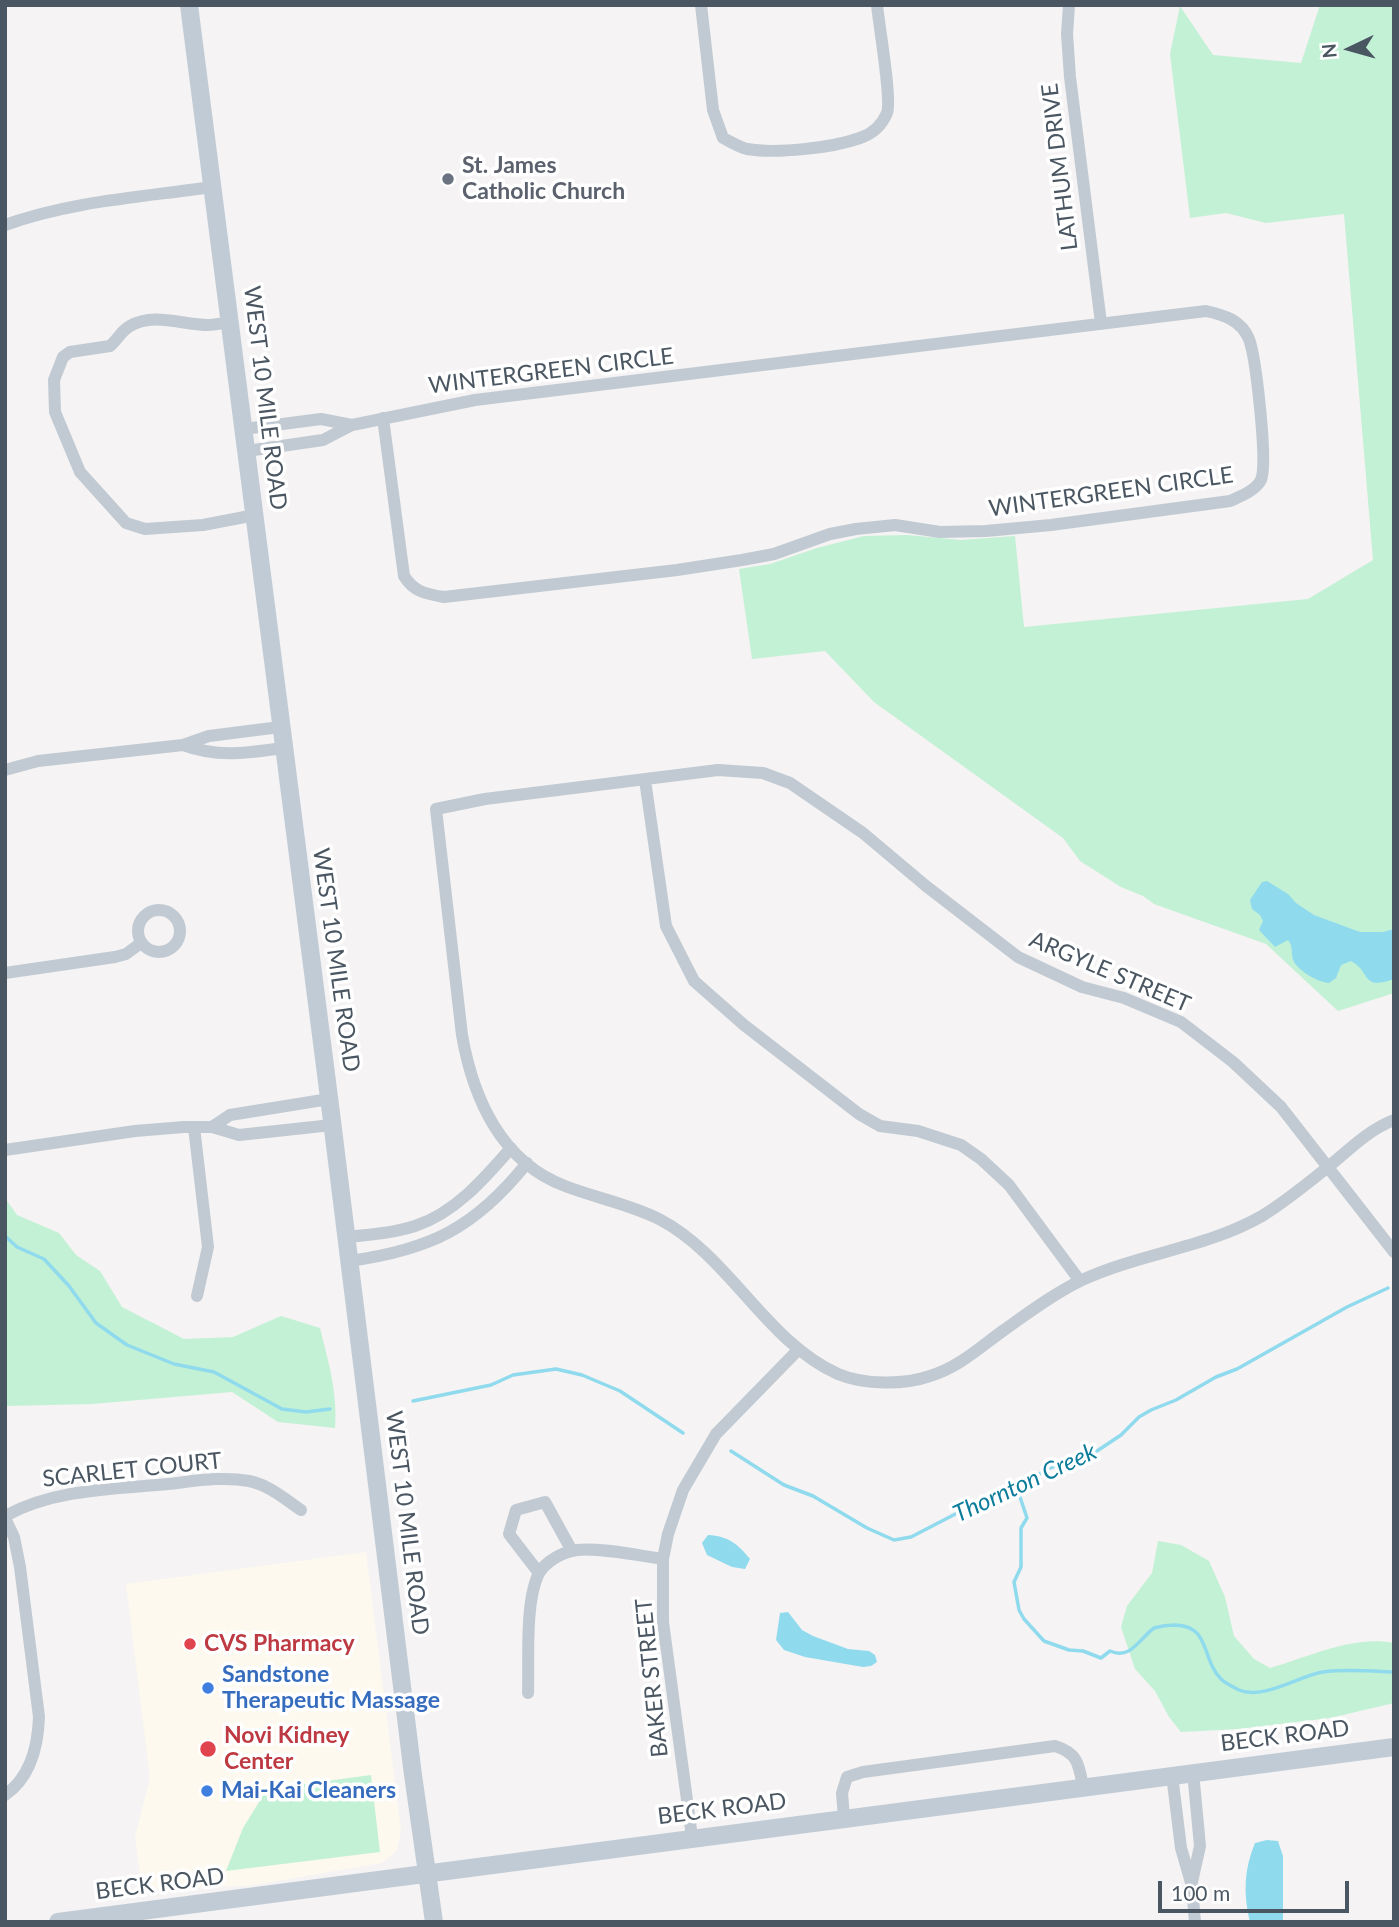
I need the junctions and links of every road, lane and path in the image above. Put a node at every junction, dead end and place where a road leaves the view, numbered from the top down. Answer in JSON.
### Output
{"nodes":[{"id":1,"x":189,"y":5,"type":"edge"},
{"id":2,"x":701,"y":5,"type":"edge"},
{"id":3,"x":877,"y":5,"type":"edge"},
{"id":4,"x":1069,"y":5,"type":"edge"},
{"id":5,"x":212,"y":187,"type":"junction"},
{"id":6,"x":5,"y":225,"type":"edge"},
{"id":7,"x":230,"y":322,"type":"junction"},
{"id":8,"x":1101,"y":323,"type":"junction"},
{"id":9,"x":383,"y":418,"type":"junction"},
{"id":10,"x":352,"y":425,"type":"junction"},
{"id":11,"x":244,"y":429,"type":"junction"},
{"id":12,"x":247,"y":451,"type":"junction"},
{"id":13,"x":255,"y":515,"type":"junction"},
{"id":14,"x":280,"y":727,"type":"junction"},
{"id":15,"x":183,"y":745,"type":"junction"},
{"id":16,"x":283,"y":748,"type":"junction"},
{"id":17,"x":5,"y":770,"type":"edge"},
{"id":18,"x":645,"y":780,"type":"junction"},
{"id":19,"x":141,"y":943,"type":"dead end"},
{"id":20,"x":5,"y":973,"type":"edge"},
{"id":21,"x":329,"y":1099,"type":"junction"},
{"id":22,"x":1394,"y":1120,"type":"edge"},
{"id":23,"x":332,"y":1125,"type":"junction"},
{"id":24,"x":194,"y":1127,"type":"junction"},
{"id":25,"x":212,"y":1127,"type":"junction"},
{"id":26,"x":511,"y":1148,"type":"junction"},
{"id":27,"x":5,"y":1150,"type":"edge"},
{"id":28,"x":527,"y":1163,"type":"junction"},
{"id":29,"x":1328,"y":1167,"type":"junction"},
{"id":30,"x":430,"y":1220,"type":"junction"},
{"id":31,"x":346,"y":1237,"type":"junction"},
{"id":32,"x":438,"y":1239,"type":"junction"},
{"id":33,"x":1394,"y":1252,"type":"edge"},
{"id":34,"x":349,"y":1261,"type":"junction"},
{"id":35,"x":1080,"y":1281,"type":"junction"},
{"id":36,"x":197,"y":1296,"type":"dead end"},
{"id":37,"x":799,"y":1349,"type":"junction"},
{"id":38,"x":301,"y":1510,"type":"dead end"},
{"id":39,"x":5,"y":1517,"type":"edge"},
{"id":40,"x":572,"y":1551,"type":"junction"},
{"id":41,"x":663,"y":1559,"type":"junction"},
{"id":42,"x":539,"y":1573,"type":"junction"},
{"id":43,"x":528,"y":1693,"type":"dead end"},
{"id":44,"x":1394,"y":1747,"type":"edge"},
{"id":45,"x":1193,"y":1772,"type":"junction"},
{"id":46,"x":1172,"y":1775,"type":"junction"},
{"id":47,"x":1083,"y":1787,"type":"junction"},
{"id":48,"x":5,"y":1795,"type":"edge"},
{"id":49,"x":844,"y":1818,"type":"junction"},
{"id":50,"x":692,"y":1838,"type":"junction"},
{"id":51,"x":427,"y":1873,"type":"junction"},
{"id":52,"x":1192,"y":1886,"type":"junction"},
{"id":53,"x":58,"y":1922,"type":"edge"},
{"id":54,"x":434,"y":1922,"type":"edge"},
{"id":55,"x":1195,"y":1922,"type":"edge"}],
"edges":[{"from":1,"to":5,"type":"main road","name":"WEST 10 MILE ROAD"},
{"from":2,"to":3,"type":"street"},
{"from":4,"to":8,"type":"street","name":"LATHUM DRIVE"},
{"from":5,"to":6,"type":"street"},
{"from":5,"to":7,"type":"main road","name":"WEST 10 MILE ROAD"},
{"from":7,"to":11,"type":"main road","name":"WEST 10 MILE ROAD"},
{"from":7,"to":13,"type":"street"},
{"from":8,"to":9,"type":"street","name":"WINTERGREEN CIRCLE"},
{"from":8,"to":9,"type":"street","name":"WINTERGREEN CIRCLE"},
{"from":9,"to":10,"type":"street","name":"WINTERGREEN CIRCLE"},
{"from":10,"to":11,"type":"street","name":"WINTERGREEN CIRCLE"},
{"from":10,"to":12,"type":"street","name":"WINTERGREEN CIRCLE"},
{"from":11,"to":12,"type":"main road","name":"WEST 10 MILE ROAD"},
{"from":12,"to":13,"type":"main road","name":"WEST 10 MILE ROAD"},
{"from":13,"to":14,"type":"main road","name":"WEST 10 MILE ROAD"},
{"from":14,"to":15,"type":"street"},
{"from":14,"to":16,"type":"main road","name":"WEST 10 MILE ROAD"},
{"from":15,"to":16,"type":"street"},
{"from":15,"to":17,"type":"street"},
{"from":16,"to":21,"type":"main road","name":"WEST 10 MILE ROAD"},
{"from":18,"to":26,"type":"street","name":"ARGYLE STREET"},
{"from":18,"to":29,"type":"street","name":"ARGYLE STREET"},
{"from":18,"to":35,"type":"street"},
{"from":19,"to":20,"type":"street"},
{"from":21,"to":23,"type":"main road","name":"WEST 10 MILE ROAD"},
{"from":21,"to":25,"type":"street"},
{"from":22,"to":29,"type":"street"},
{"from":23,"to":25,"type":"street"},
{"from":23,"to":31,"type":"main road","name":"WEST 10 MILE ROAD"},
{"from":24,"to":25,"type":"street"},
{"from":24,"to":27,"type":"street"},
{"from":24,"to":36,"type":"street"},
{"from":26,"to":28,"type":"street"},
{"from":26,"to":30,"type":"street"},
{"from":28,"to":32,"type":"street"},
{"from":28,"to":37,"type":"street"},
{"from":29,"to":33,"type":"street","name":"ARGYLE STREET"},
{"from":29,"to":35,"type":"street"},
{"from":30,"to":31,"type":"street"},
{"from":30,"to":32,"type":"street"},
{"from":31,"to":34,"type":"main road","name":"WEST 10 MILE ROAD"},
{"from":32,"to":34,"type":"street"},
{"from":34,"to":51,"type":"main road","name":"WEST 10 MILE ROAD"},
{"from":35,"to":37,"type":"street"},
{"from":37,"to":41,"type":"street","name":"BAKER STREET"},
{"from":38,"to":39,"type":"street","name":"SCARLET COURT"},
{"from":39,"to":48,"type":"street"},
{"from":40,"to":41,"type":"street"},
{"from":40,"to":42,"type":"street"},
{"from":40,"to":42,"type":"street"},
{"from":41,"to":50,"type":"street","name":"BAKER STREET"},
{"from":42,"to":43,"type":"street"},
{"from":44,"to":45,"type":"main road","name":"BECK ROAD"},
{"from":45,"to":46,"type":"main road","name":"BECK ROAD"},
{"from":45,"to":52,"type":"street"},
{"from":46,"to":47,"type":"main road","name":"BECK ROAD"},
{"from":46,"to":52,"type":"street"},
{"from":47,"to":49,"type":"main road","name":"BECK ROAD"},
{"from":47,"to":49,"type":"street"},
{"from":49,"to":50,"type":"main road","name":"BECK ROAD"},
{"from":50,"to":51,"type":"main road","name":"BECK ROAD"},
{"from":51,"to":53,"type":"main road","name":"BECK ROAD"},
{"from":51,"to":54,"type":"main road","name":"WEST 10 MILE ROAD"},
{"from":52,"to":55,"type":"street"}]}
